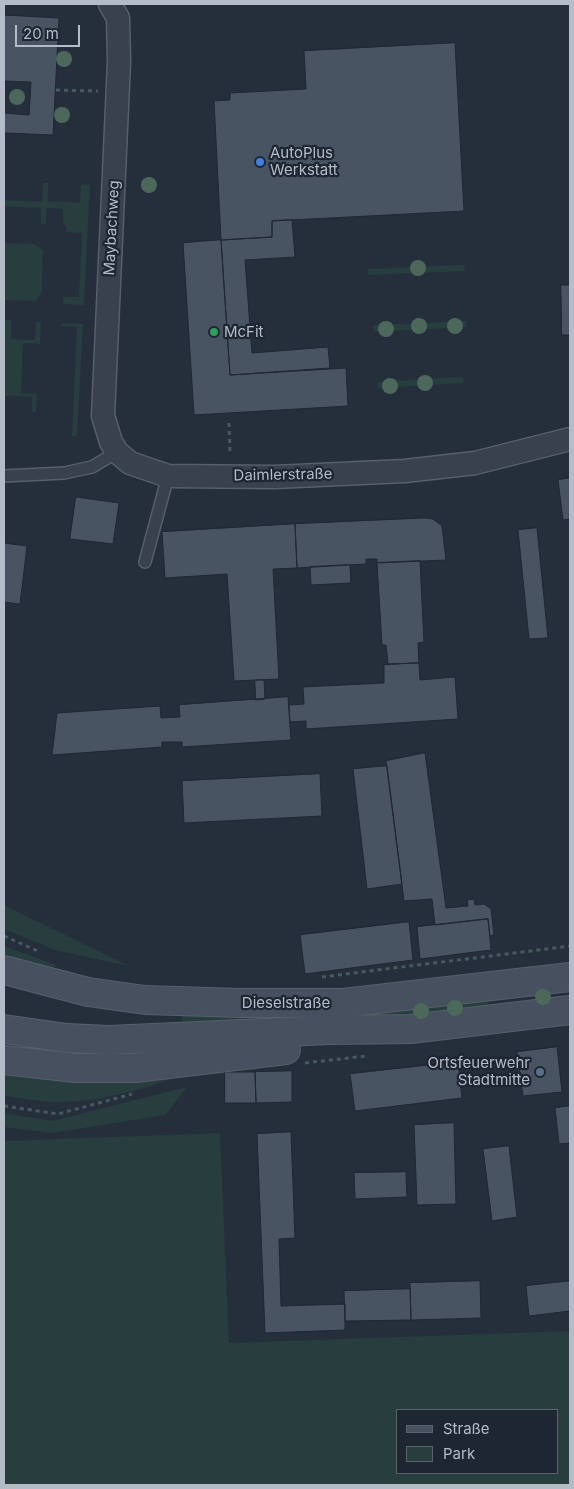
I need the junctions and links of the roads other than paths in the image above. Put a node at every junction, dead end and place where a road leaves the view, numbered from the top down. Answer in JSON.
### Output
{"nodes":[{"id":1,"x":110,"y":4,"type":"edge"},
{"id":2,"x":570,"y":438,"type":"edge"},
{"id":3,"x":117,"y":452,"type":"junction"},
{"id":4,"x":4,"y":476,"type":"edge"},
{"id":5,"x":168,"y":476,"type":"junction"},
{"id":6,"x":145,"y":562,"type":"dead end"},
{"id":7,"x":4,"y":970,"type":"edge"},
{"id":8,"x":570,"y":977,"type":"edge"},
{"id":9,"x":4,"y":987,"type":"edge"},
{"id":10,"x":88,"y":992,"type":"junction"},
{"id":11,"x":570,"y":1010,"type":"edge"},
{"id":12,"x":4,"y":1029,"type":"edge"},
{"id":13,"x":411,"y":1029,"type":"junction"},
{"id":14,"x":4,"y":1060,"type":"edge"}],
"edges":[{"from":1,"to":3,"type":"street","name":"Maybachweg"},
{"from":2,"to":5,"type":"street","name":"Daimlerstraße"},
{"from":3,"to":4,"type":"lane"},
{"from":3,"to":5,"type":"street","name":"Daimlerstraße"},
{"from":5,"to":6,"type":"lane"},
{"from":7,"to":10,"type":"main road","name":"Dieselstraße"},
{"from":8,"to":10,"type":"main road","name":"Dieselstraße"},
{"from":9,"to":10,"type":"main road"},
{"from":11,"to":13,"type":"main road","name":"Dieselstraße"},
{"from":12,"to":13,"type":"main road","name":"Dieselstraße"},
{"from":13,"to":14,"type":"main road"}]}
